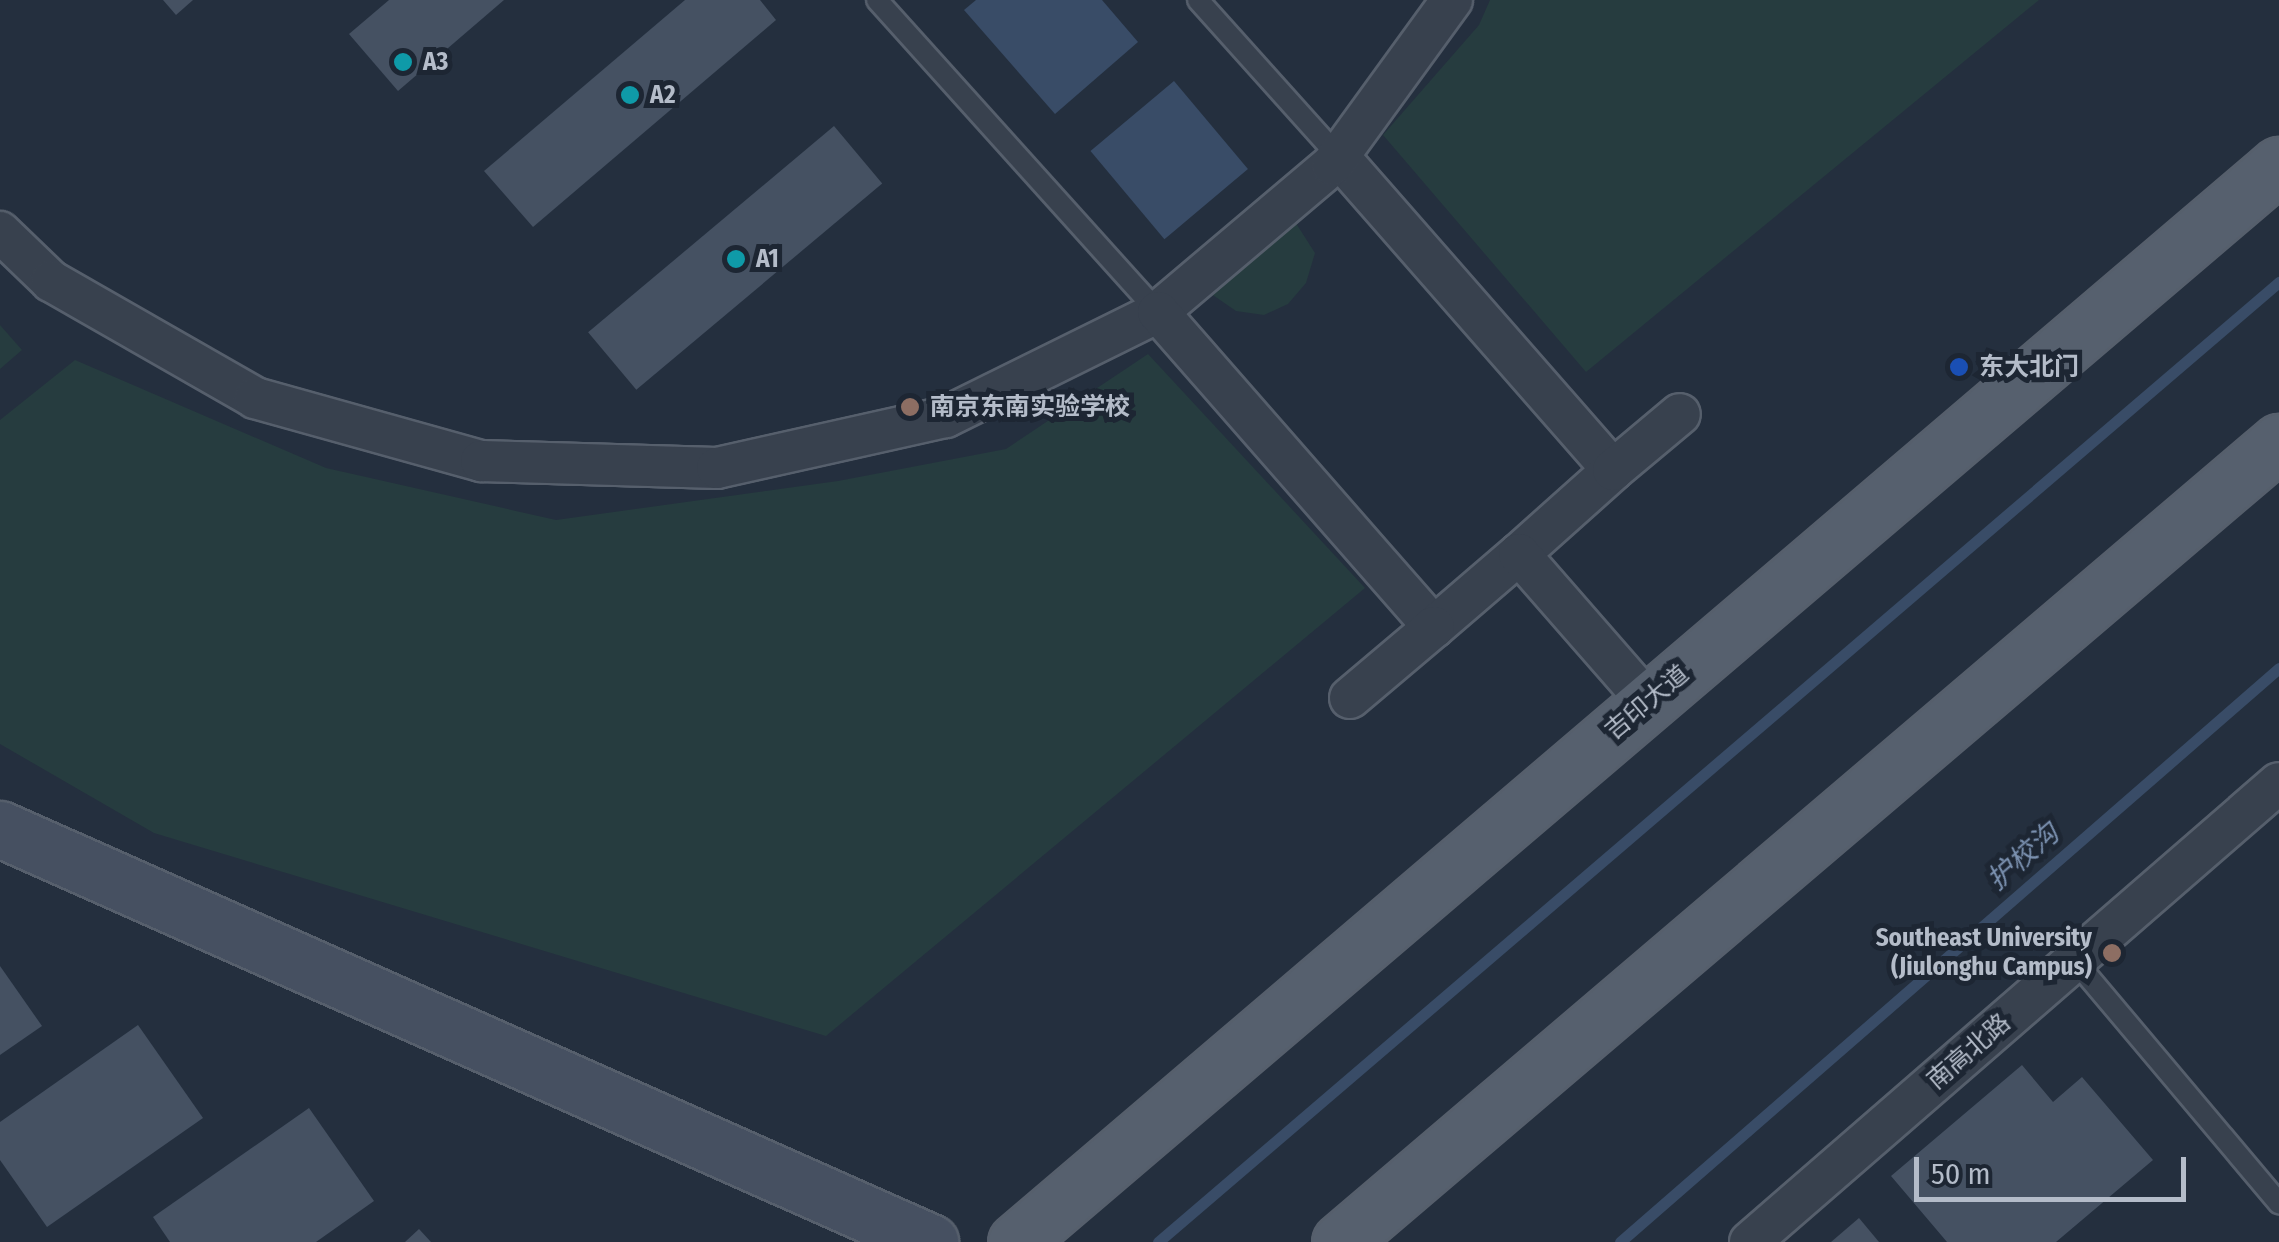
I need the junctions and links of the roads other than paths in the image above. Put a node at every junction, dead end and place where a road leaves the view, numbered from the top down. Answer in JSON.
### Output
{"nodes":[{"id":1,"x":877,"y":0,"type":"edge"},
{"id":2,"x":1198,"y":0,"type":"edge"},
{"id":3,"x":1452,"y":0,"type":"edge"},
{"id":4,"x":1338,"y":156,"type":"junction"},
{"id":5,"x":2279,"y":165,"type":"edge"},
{"id":6,"x":0,"y":232,"type":"edge"},
{"id":7,"x":1158,"y":312,"type":"junction"},
{"id":8,"x":1680,"y":414,"type":"dead end"},
{"id":9,"x":2279,"y":442,"type":"edge"},
{"id":10,"x":1613,"y":470,"type":"junction"},
{"id":11,"x":1519,"y":554,"type":"junction"},
{"id":12,"x":1434,"y":627,"type":"junction"},
{"id":13,"x":1350,"y":698,"type":"dead end"},
{"id":14,"x":1648,"y":702,"type":"junction"},
{"id":15,"x":2279,"y":783,"type":"edge"},
{"id":16,"x":0,"y":829,"type":"edge"},
{"id":17,"x":2076,"y":961,"type":"junction"},
{"id":18,"x":2279,"y":1203,"type":"edge"},
{"id":19,"x":930,"y":1242,"type":"edge"},
{"id":20,"x":1016,"y":1242,"type":"edge"},
{"id":21,"x":1340,"y":1242,"type":"edge"},
{"id":22,"x":1750,"y":1242,"type":"edge"}],
"edges":[{"from":1,"to":7,"type":"lane"},
{"from":2,"to":4,"type":"lane"},
{"from":3,"to":4,"type":"street"},
{"from":4,"to":7,"type":"street"},
{"from":4,"to":10,"type":"street"},
{"from":5,"to":14,"type":"main road","name":"吉印大道"},
{"from":6,"to":7,"type":"street"},
{"from":7,"to":12,"type":"street"},
{"from":8,"to":10,"type":"street"},
{"from":9,"to":21,"type":"main road"},
{"from":10,"to":11,"type":"street"},
{"from":11,"to":12,"type":"street"},
{"from":11,"to":14,"type":"street"},
{"from":12,"to":13,"type":"street"},
{"from":14,"to":20,"type":"main road","name":"吉印大道"},
{"from":15,"to":17,"type":"street","name":"南高北路"},
{"from":16,"to":19,"type":"street"},
{"from":17,"to":18,"type":"lane"},
{"from":17,"to":22,"type":"street","name":"南高北路"}]}
